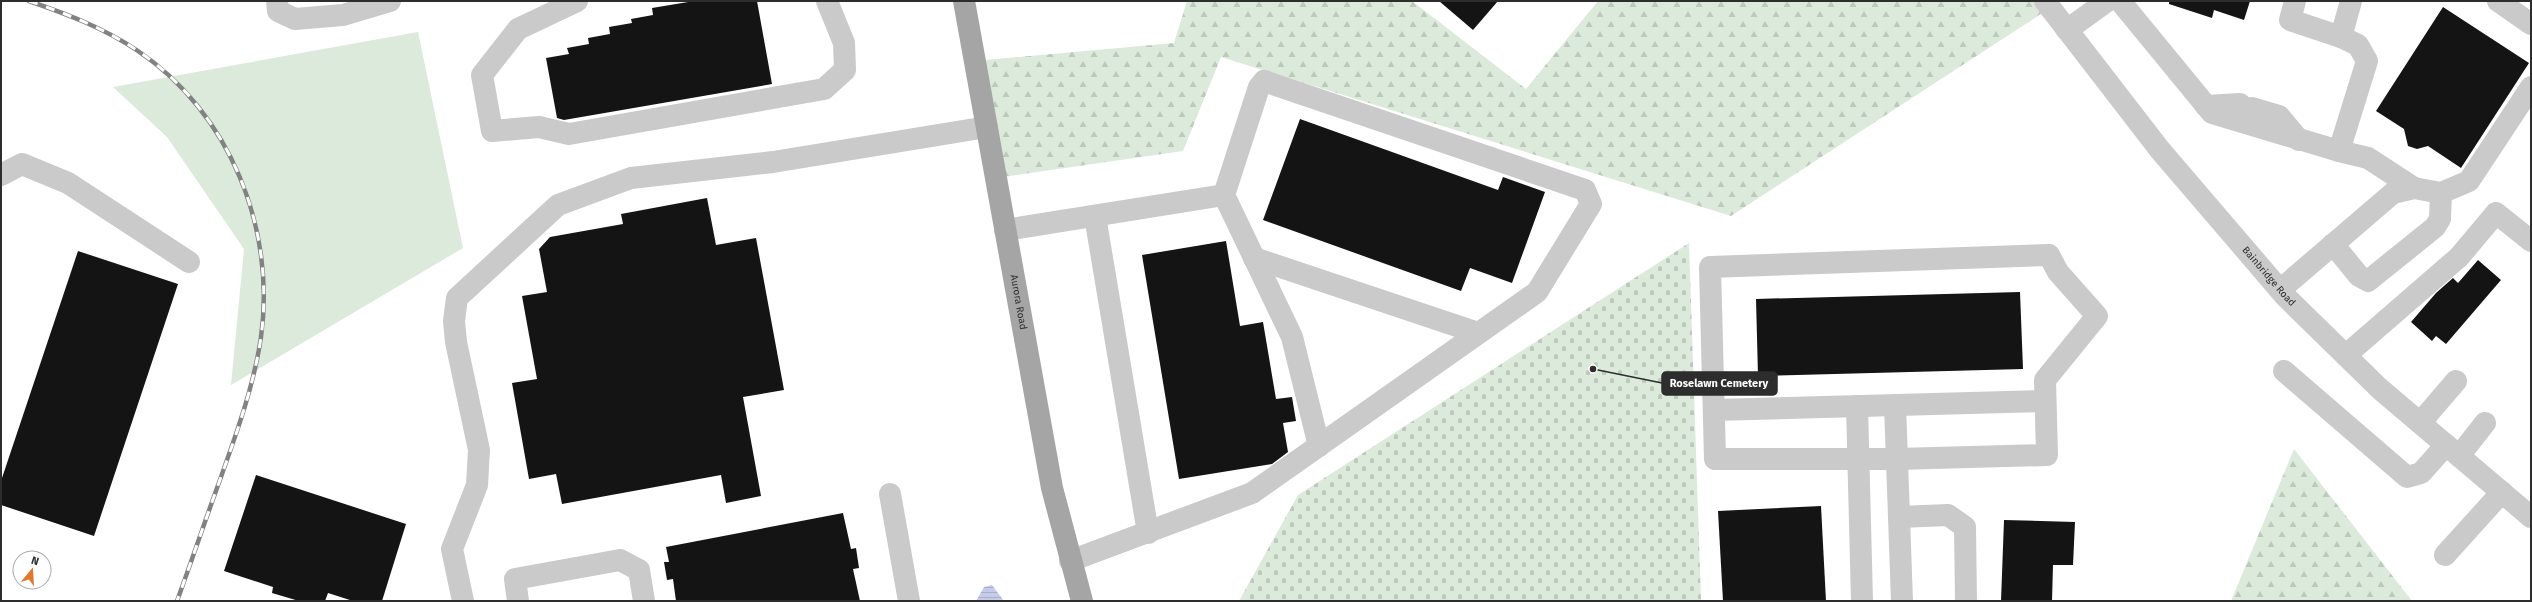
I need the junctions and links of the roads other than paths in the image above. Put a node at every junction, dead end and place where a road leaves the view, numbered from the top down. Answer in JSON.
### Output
{"nodes":[{"id":1,"x":277,"y":1,"type":"edge"},
{"id":2,"x":390,"y":1,"type":"edge"},
{"id":3,"x":577,"y":1,"type":"edge"},
{"id":4,"x":828,"y":1,"type":"edge"},
{"id":5,"x":964,"y":1,"type":"edge"},
{"id":6,"x":2044,"y":1,"type":"edge"},
{"id":7,"x":2106,"y":1,"type":"edge"},
{"id":8,"x":2120,"y":1,"type":"edge"},
{"id":9,"x":2295,"y":1,"type":"edge"},
{"id":10,"x":2351,"y":1,"type":"edge"},
{"id":11,"x":2498,"y":1,"type":"edge"},
{"id":12,"x":2531,"y":24,"type":"edge"},
{"id":13,"x":2067,"y":30,"type":"junction"},
{"id":14,"x":2341,"y":37,"type":"junction"},
{"id":15,"x":2531,"y":87,"type":"edge"},
{"id":16,"x":2206,"y":106,"type":"junction"},
{"id":17,"x":987,"y":127,"type":"junction"},
{"id":18,"x":2299,"y":140,"type":"junction"},
{"id":19,"x":2339,"y":151,"type":"junction"},
{"id":20,"x":1,"y":174,"type":"edge"},
{"id":21,"x":2414,"y":188,"type":"junction"},
{"id":22,"x":2441,"y":193,"type":"junction"},
{"id":23,"x":1224,"y":195,"type":"junction"},
{"id":24,"x":1095,"y":216,"type":"junction"},
{"id":25,"x":1005,"y":230,"type":"junction"},
{"id":26,"x":2531,"y":241,"type":"edge"},
{"id":27,"x":2333,"y":244,"type":"junction"},
{"id":28,"x":1254,"y":258,"type":"junction"},
{"id":29,"x":189,"y":262,"type":"dead end"},
{"id":30,"x":2280,"y":290,"type":"junction"},
{"id":31,"x":1478,"y":333,"type":"junction"},
{"id":32,"x":2346,"y":355,"type":"junction"},
{"id":33,"x":2284,"y":370,"type":"dead end"},
{"id":34,"x":2456,"y":381,"type":"dead end"},
{"id":35,"x":2045,"y":401,"type":"junction"},
{"id":36,"x":1894,"y":405,"type":"junction"},
{"id":37,"x":1857,"y":406,"type":"junction"},
{"id":38,"x":1714,"y":410,"type":"junction"},
{"id":39,"x":2420,"y":423,"type":"junction"},
{"id":40,"x":2485,"y":423,"type":"dead end"},
{"id":41,"x":1319,"y":446,"type":"junction"},
{"id":42,"x":2453,"y":450,"type":"junction"},
{"id":43,"x":1858,"y":459,"type":"junction"},
{"id":44,"x":1897,"y":459,"type":"junction"},
{"id":45,"x":2502,"y":492,"type":"junction"},
{"id":46,"x":890,"y":494,"type":"dead end"},
{"id":47,"x":1899,"y":517,"type":"junction"},
{"id":48,"x":2531,"y":517,"type":"edge"},
{"id":49,"x":1148,"y":533,"type":"junction"},
{"id":50,"x":2445,"y":555,"type":"dead end"},
{"id":51,"x":1070,"y":561,"type":"junction"},
{"id":52,"x":463,"y":601,"type":"edge"},
{"id":53,"x":518,"y":601,"type":"edge"},
{"id":54,"x":644,"y":601,"type":"edge"},
{"id":55,"x":909,"y":601,"type":"edge"},
{"id":56,"x":1082,"y":601,"type":"edge"},
{"id":57,"x":1862,"y":601,"type":"edge"},
{"id":58,"x":1902,"y":601,"type":"edge"},
{"id":59,"x":1966,"y":601,"type":"edge"}],
"edges":[{"from":1,"to":2,"type":"street"},
{"from":3,"to":4,"type":"street"},
{"from":5,"to":17,"type":"main road","name":"Aurora Road"},
{"from":6,"to":13,"type":"street","name":"Bainbridge Road"},
{"from":7,"to":13,"type":"street"},
{"from":8,"to":16,"type":"street"},
{"from":9,"to":14,"type":"street"},
{"from":10,"to":14,"type":"street"},
{"from":11,"to":12,"type":"street"},
{"from":13,"to":30,"type":"street","name":"Bainbridge Road"},
{"from":14,"to":19,"type":"street"},
{"from":15,"to":22,"type":"street"},
{"from":16,"to":18,"type":"street"},
{"from":16,"to":18,"type":"street"},
{"from":17,"to":25,"type":"main road","name":"Aurora Road"},
{"from":17,"to":52,"type":"street"},
{"from":18,"to":19,"type":"street"},
{"from":19,"to":21,"type":"street"},
{"from":20,"to":29,"type":"street"},
{"from":21,"to":22,"type":"street"},
{"from":21,"to":27,"type":"street"},
{"from":22,"to":27,"type":"street"},
{"from":23,"to":24,"type":"street"},
{"from":23,"to":28,"type":"street"},
{"from":23,"to":31,"type":"street"},
{"from":24,"to":25,"type":"street"},
{"from":24,"to":49,"type":"street"},
{"from":25,"to":51,"type":"main road","name":"Aurora Road"},
{"from":26,"to":32,"type":"street"},
{"from":27,"to":30,"type":"street"},
{"from":28,"to":31,"type":"street"},
{"from":28,"to":41,"type":"street"},
{"from":30,"to":32,"type":"street","name":"Bainbridge Road"},
{"from":31,"to":41,"type":"street"},
{"from":32,"to":39,"type":"street","name":"Bainbridge Road"},
{"from":33,"to":42,"type":"street"},
{"from":34,"to":39,"type":"street"},
{"from":35,"to":36,"type":"street"},
{"from":35,"to":38,"type":"street"},
{"from":35,"to":44,"type":"street"},
{"from":36,"to":37,"type":"street"},
{"from":36,"to":44,"type":"street"},
{"from":37,"to":38,"type":"street"},
{"from":37,"to":43,"type":"street"},
{"from":38,"to":43,"type":"street"},
{"from":39,"to":42,"type":"street","name":"Bainbridge Road"},
{"from":40,"to":42,"type":"street"},
{"from":41,"to":49,"type":"street"},
{"from":42,"to":45,"type":"street","name":"Bainbridge Road"},
{"from":43,"to":44,"type":"street"},
{"from":43,"to":57,"type":"street"},
{"from":44,"to":47,"type":"street"},
{"from":45,"to":48,"type":"street","name":"Bainbridge Road"},
{"from":45,"to":50,"type":"street"},
{"from":46,"to":55,"type":"street"},
{"from":47,"to":58,"type":"street"},
{"from":47,"to":59,"type":"street"},
{"from":49,"to":51,"type":"street"},
{"from":51,"to":56,"type":"main road","name":"Aurora Road"},
{"from":53,"to":54,"type":"street"}]}
